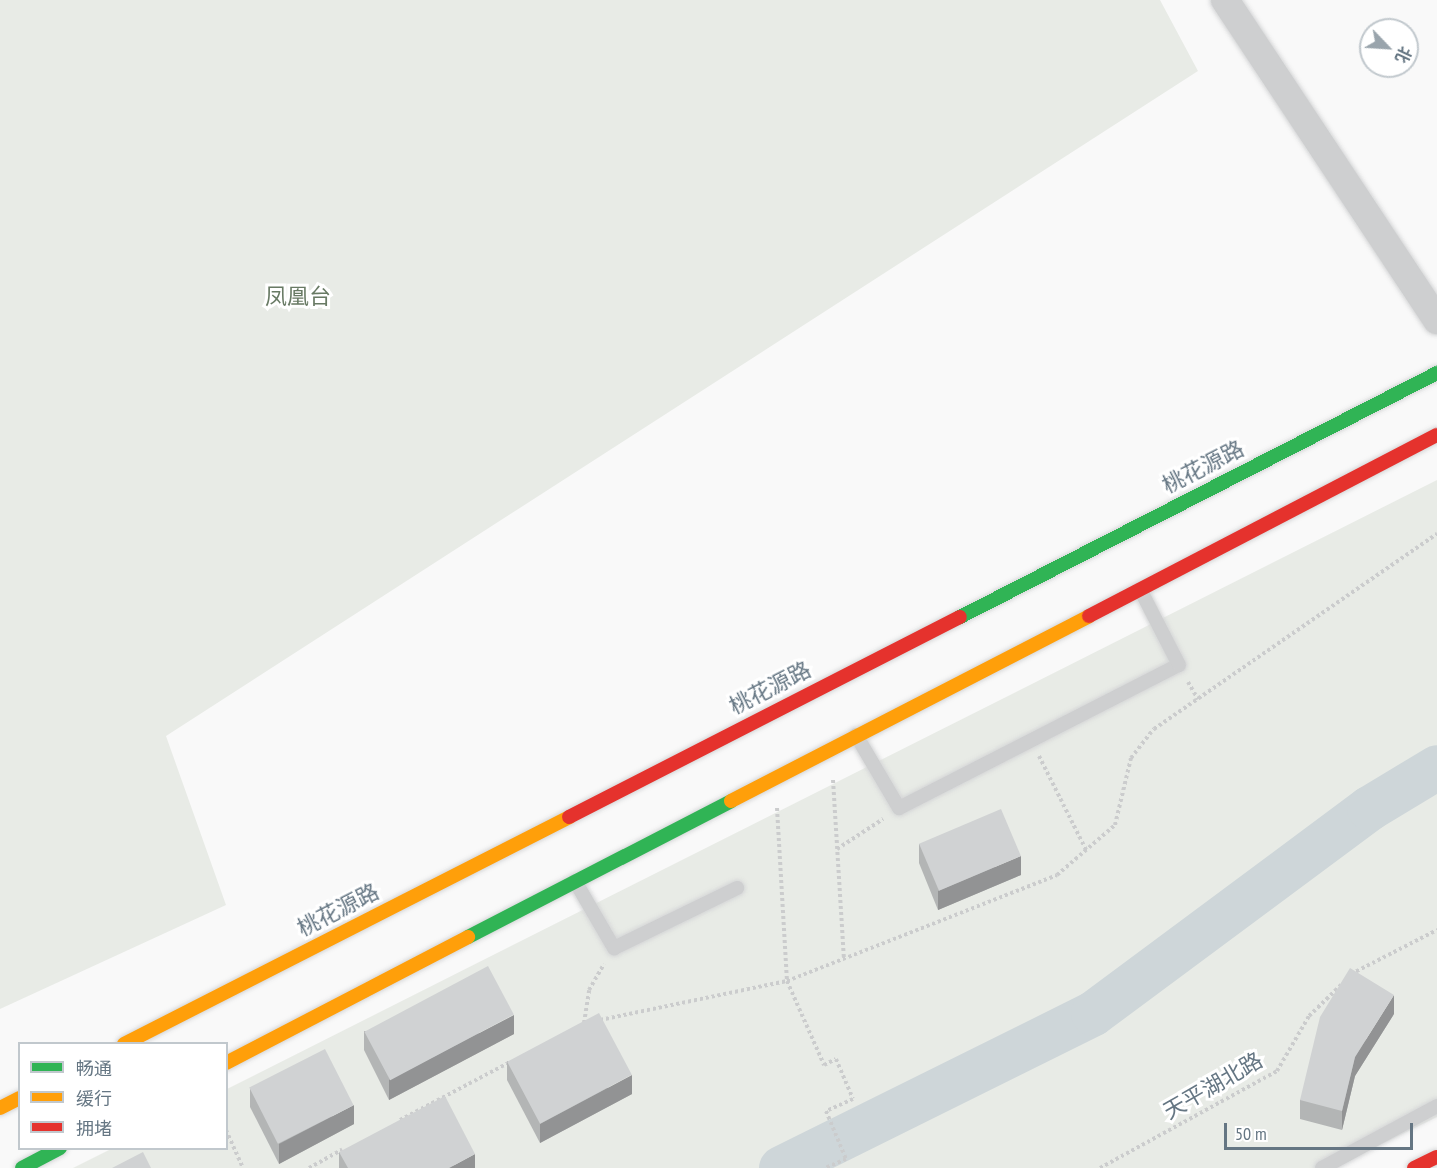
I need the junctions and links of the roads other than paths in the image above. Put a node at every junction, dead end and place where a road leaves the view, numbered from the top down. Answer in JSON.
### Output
{"nodes":[{"id":1,"x":1225,"y":0,"type":"edge"},
{"id":2,"x":1437,"y":320,"type":"edge"},
{"id":3,"x":1437,"y":373,"type":"edge"},
{"id":4,"x":1437,"y":435,"type":"edge"},
{"id":5,"x":1139,"y":587,"type":"junction"},
{"id":6,"x":855,"y":733,"type":"junction"},
{"id":7,"x":575,"y":881,"type":"junction"},
{"id":8,"x":737,"y":888,"type":"dead end"},
{"id":9,"x":128,"y":1042,"type":"edge"},
{"id":10,"x":228,"y":1062,"type":"edge"},
{"id":11,"x":18,"y":1099,"type":"edge"},
{"id":12,"x":1437,"y":1106,"type":"edge"},
{"id":13,"x":0,"y":1108,"type":"edge"},
{"id":14,"x":58,"y":1150,"type":"edge"},
{"id":15,"x":1437,"y":1157,"type":"edge"},
{"id":16,"x":22,"y":1168,"type":"edge"},
{"id":17,"x":1322,"y":1168,"type":"edge"},
{"id":18,"x":1414,"y":1168,"type":"edge"}],
"edges":[{"from":1,"to":2,"type":"street"},
{"from":3,"to":9,"type":"main road","name":"桃花源路"},
{"from":4,"to":5,"type":"main road"},
{"from":5,"to":6,"type":"main road"},
{"from":5,"to":6,"type":"lane"},
{"from":6,"to":7,"type":"main road"},
{"from":7,"to":8,"type":"lane"},
{"from":7,"to":10,"type":"main road"},
{"from":11,"to":13,"type":"main road"},
{"from":12,"to":17,"type":"lane"},
{"from":14,"to":16,"type":"main road"},
{"from":15,"to":18,"type":"main road"}]}
